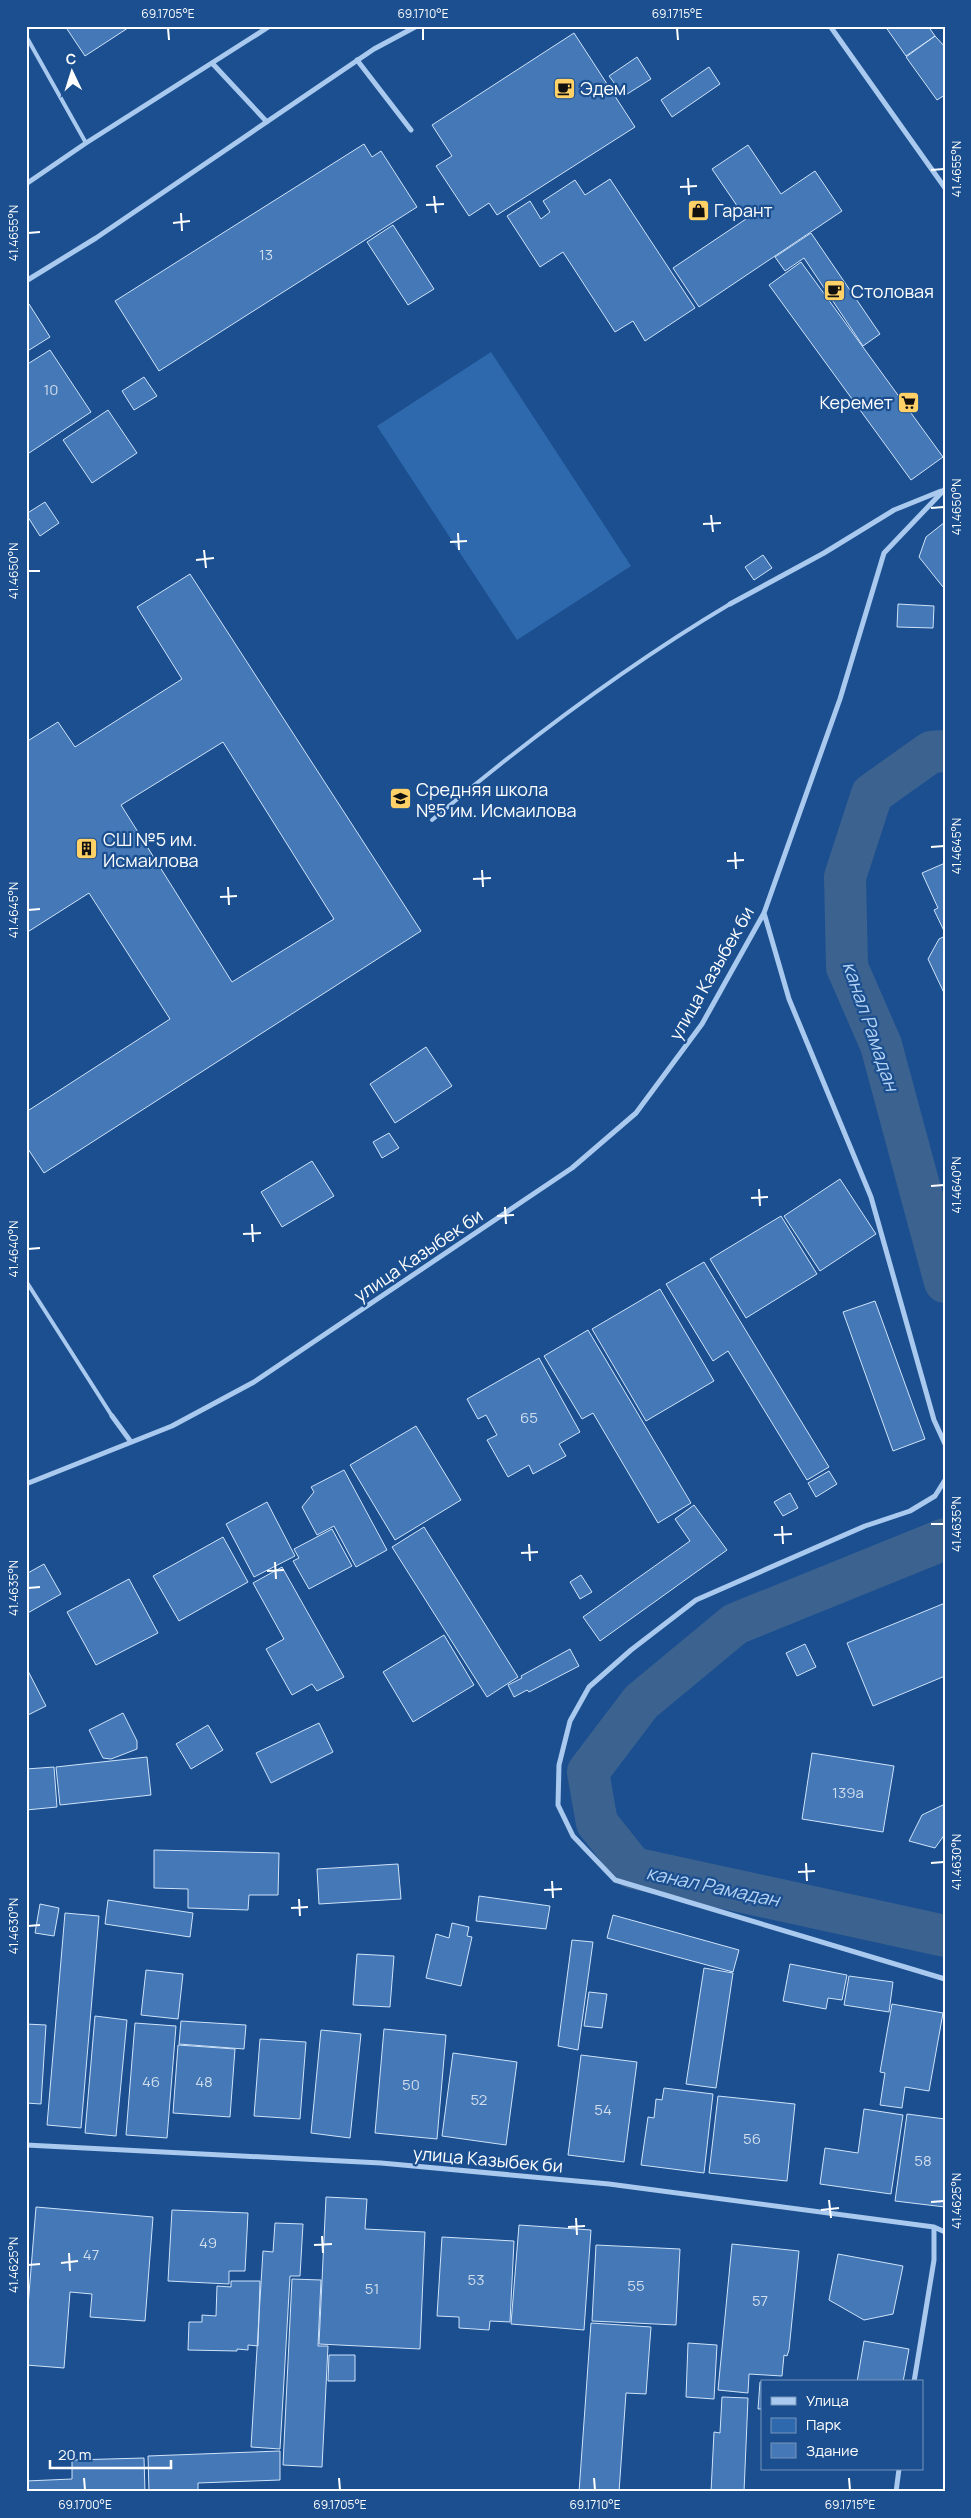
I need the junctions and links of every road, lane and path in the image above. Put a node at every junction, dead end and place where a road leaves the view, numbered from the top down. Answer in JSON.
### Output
{"nodes":[{"id":1,"x":270,"y":26,"type":"edge"},
{"id":2,"x":417,"y":26,"type":"edge"},
{"id":3,"x":830,"y":26,"type":"edge"},
{"id":4,"x":26,"y":36,"type":"edge"},
{"id":5,"x":357,"y":60,"type":"junction"},
{"id":6,"x":212,"y":63,"type":"junction"},
{"id":7,"x":267,"y":122,"type":"junction"},
{"id":8,"x":411,"y":130,"type":"dead end"},
{"id":9,"x":86,"y":143,"type":"junction"},
{"id":10,"x":26,"y":184,"type":"edge"},
{"id":11,"x":945,"y":188,"type":"edge"},
{"id":12,"x":26,"y":280,"type":"edge"},
{"id":13,"x":944,"y":489,"type":"edge"},
{"id":14,"x":730,"y":604,"type":"joint"},
{"id":15,"x":432,"y":820,"type":"dead end"},
{"id":16,"x":764,"y":913,"type":"junction"},
{"id":17,"x":26,"y":1281,"type":"edge"},
{"id":18,"x":112,"y":1416,"type":"joint"},
{"id":19,"x":131,"y":1442,"type":"junction"},
{"id":20,"x":945,"y":1444,"type":"edge"},
{"id":21,"x":945,"y":1480,"type":"edge"},
{"id":22,"x":26,"y":1484,"type":"edge"},
{"id":23,"x":945,"y":1979,"type":"edge"},
{"id":24,"x":26,"y":2146,"type":"edge"},
{"id":25,"x":934,"y":2227,"type":"junction"},
{"id":26,"x":945,"y":2232,"type":"edge"},
{"id":27,"x":914,"y":2380,"type":"edge"},
{"id":28,"x":900,"y":2470,"type":"edge"},
{"id":29,"x":896,"y":2492,"type":"edge"}],
"edges":[{"from":1,"to":6,"type":"street"},
{"from":2,"to":5,"type":"street"},
{"from":3,"to":11,"type":"street"},
{"from":4,"to":9,"type":"lane"},
{"from":5,"to":7,"type":"street"},
{"from":5,"to":8,"type":"street"},
{"from":6,"to":7,"type":"street"},
{"from":6,"to":9,"type":"street"},
{"from":7,"to":12,"type":"street"},
{"from":9,"to":10,"type":"street"},
{"from":13,"to":14,"type":"street"},
{"from":13,"to":16,"type":"street","name":"улица Казыбек би"},
{"from":14,"to":15,"type":"lane"},
{"from":16,"to":19,"type":"street","name":"улица Казыбек би"},
{"from":16,"to":20,"type":"street"},
{"from":17,"to":18,"type":"lane"},
{"from":18,"to":19,"type":"street"},
{"from":19,"to":22,"type":"street","name":"улица Казыбек би"},
{"from":21,"to":23,"type":"street"},
{"from":24,"to":25,"type":"street","name":"улица Казыбек би"},
{"from":25,"to":26,"type":"street","name":"улица Казыбек би"},
{"from":25,"to":27,"type":"street"},
{"from":28,"to":29,"type":"street"}]}
